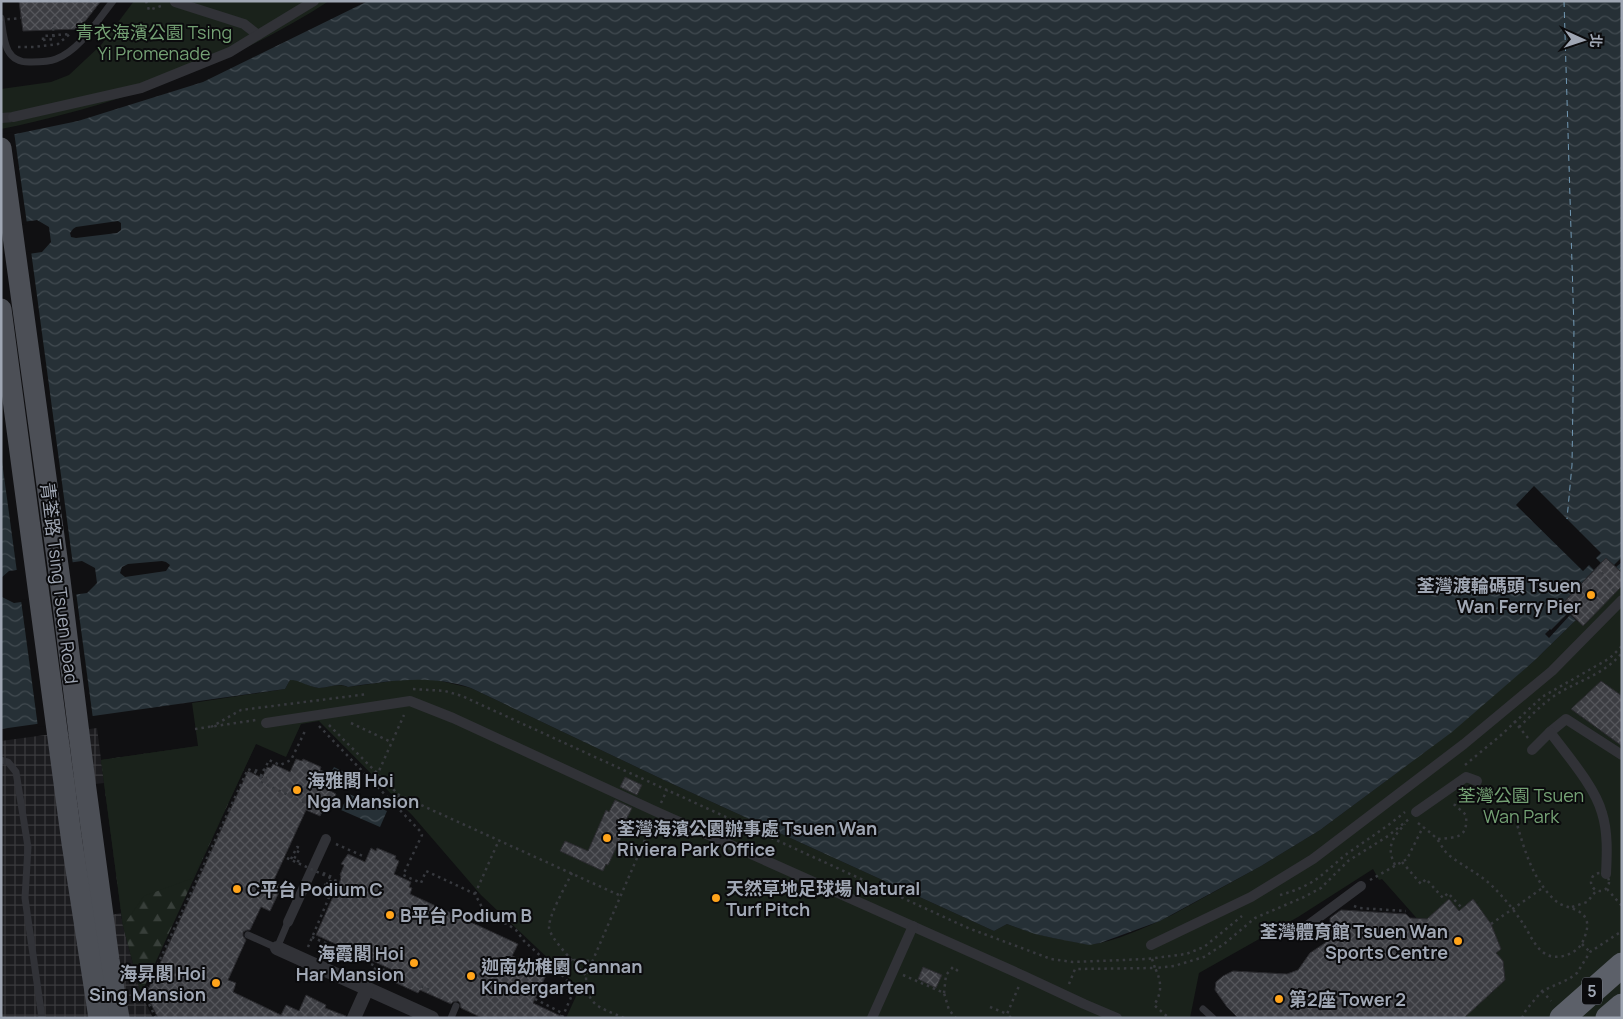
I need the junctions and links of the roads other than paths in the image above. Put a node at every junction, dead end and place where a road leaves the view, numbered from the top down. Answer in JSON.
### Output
{"nodes":[{"id":1,"x":113,"y":1,"type":"edge"},
{"id":2,"x":314,"y":1,"type":"edge"},
{"id":3,"x":175,"y":2,"type":"edge"},
{"id":4,"x":1,"y":19,"type":"edge"},
{"id":5,"x":258,"y":35,"type":"junction"},
{"id":6,"x":13,"y":116,"type":"tunnel mouth"},
{"id":7,"x":1,"y":148,"type":"edge"},
{"id":8,"x":1,"y":308,"type":"edge"},
{"id":9,"x":1622,"y":600,"type":"edge"},
{"id":10,"x":266,"y":723,"type":"dead end"},
{"id":11,"x":1550,"y":732,"type":"junction"},
{"id":12,"x":1533,"y":748,"type":"road end"},
{"id":13,"x":1622,"y":754,"type":"edge"},
{"id":14,"x":1,"y":760,"type":"edge"},
{"id":15,"x":1477,"y":781,"type":"dead end"},
{"id":16,"x":1411,"y":813,"type":"road end"},
{"id":17,"x":326,"y":839,"type":"road end"},
{"id":18,"x":1606,"y":874,"type":"dead end"},
{"id":19,"x":1361,"y":886,"type":"dead end"},
{"id":20,"x":288,"y":922,"type":"joint"},
{"id":21,"x":913,"y":926,"type":"junction"},
{"id":22,"x":1303,"y":929,"type":"dead end"},
{"id":23,"x":248,"y":935,"type":"dead end"},
{"id":24,"x":1151,"y":945,"type":"dead end"},
{"id":25,"x":277,"y":948,"type":"junction"},
{"id":26,"x":1622,"y":965,"type":"edge"},
{"id":27,"x":367,"y":989,"type":"junction"},
{"id":28,"x":456,"y":1006,"type":"dead end"},
{"id":29,"x":1622,"y":1006,"type":"edge"},
{"id":30,"x":42,"y":1018,"type":"edge"},
{"id":31,"x":99,"y":1018,"type":"edge"},
{"id":32,"x":119,"y":1018,"type":"edge"},
{"id":33,"x":354,"y":1018,"type":"edge"},
{"id":34,"x":432,"y":1018,"type":"edge"},
{"id":35,"x":451,"y":1018,"type":"edge"},
{"id":36,"x":872,"y":1018,"type":"edge"},
{"id":37,"x":1117,"y":1018,"type":"edge"},
{"id":38,"x":1202,"y":1018,"type":"edge"},
{"id":39,"x":1214,"y":1018,"type":"edge"},
{"id":40,"x":1562,"y":1018,"type":"edge"},
{"id":41,"x":1608,"y":1018,"type":"edge"}],
"edges":[{"from":1,"to":4,"type":"lane"},
{"from":2,"to":5,"type":"street"},
{"from":3,"to":5,"type":"street"},
{"from":5,"to":6,"type":"street"},
{"from":7,"to":32,"type":"main road","name":"青荃路 Tsing Tsuen Road"},
{"from":8,"to":31,"type":"main road","name":"青荃路 Tsing Tsuen Road"},
{"from":9,"to":24,"type":"street"},
{"from":10,"to":21,"type":"street"},
{"from":11,"to":12,"type":"street"},
{"from":11,"to":13,"type":"street"},
{"from":11,"to":18,"type":"street"},
{"from":14,"to":30,"type":"lane"},
{"from":15,"to":16,"type":"street"},
{"from":17,"to":20,"type":"street"},
{"from":19,"to":22,"type":"street"},
{"from":20,"to":25,"type":"lane"},
{"from":21,"to":36,"type":"street"},
{"from":21,"to":37,"type":"street"},
{"from":23,"to":25,"type":"lane"},
{"from":25,"to":27,"type":"street"},
{"from":26,"to":40,"type":"highway","number":"5","bridge":true},
{"from":27,"to":33,"type":"street"},
{"from":27,"to":34,"type":"street"},
{"from":28,"to":35,"type":"lane"},
{"from":29,"to":41,"type":"highway","number":"5"},
{"from":38,"to":39,"type":"lane"}]}
